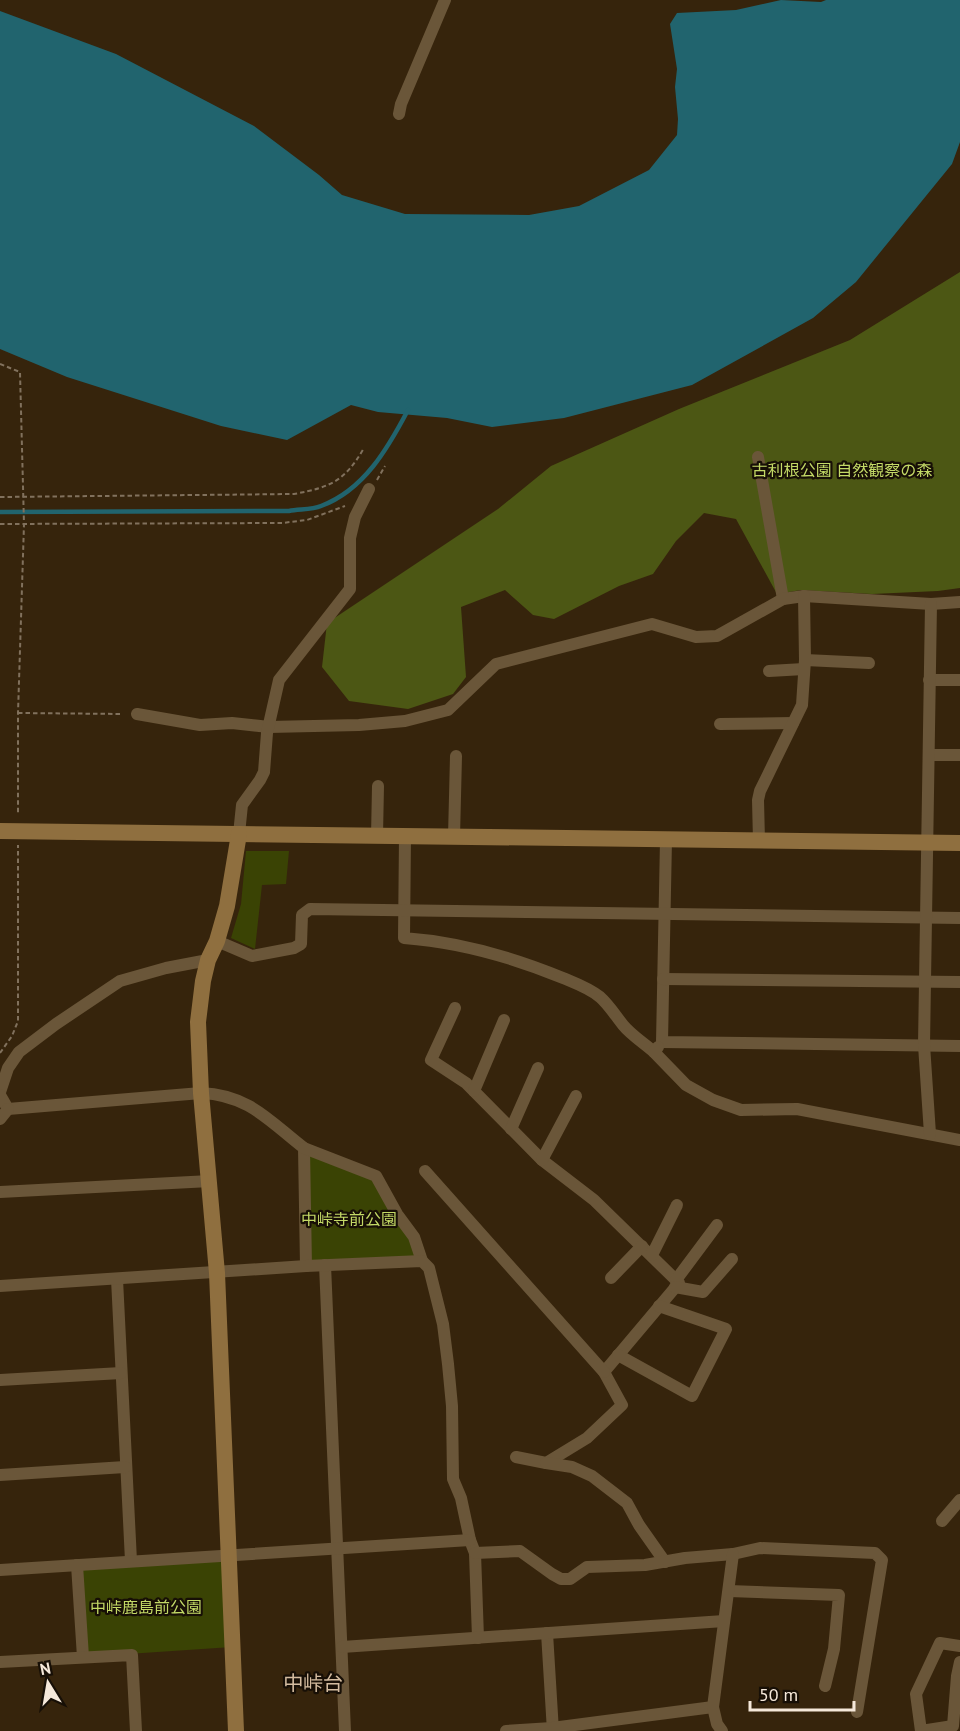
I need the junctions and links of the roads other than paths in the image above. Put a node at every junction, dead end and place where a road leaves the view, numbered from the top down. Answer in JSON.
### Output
{"nodes":[{"id":1,"x":445,"y":0,"type":"edge"},
{"id":2,"x":399,"y":114,"type":"dead end"},
{"id":3,"x":758,"y":457,"type":"dead end"},
{"id":4,"x":369,"y":489,"type":"road end"},
{"id":5,"x":804,"y":596,"type":"junction"},
{"id":6,"x":783,"y":599,"type":"junction"},
{"id":7,"x":960,"y":602,"type":"edge"},
{"id":8,"x":931,"y":604,"type":"junction"},
{"id":9,"x":869,"y":663,"type":"dead end"},
{"id":10,"x":805,"y":665,"type":"junction"},
{"id":11,"x":769,"y":671,"type":"dead end"},
{"id":12,"x":929,"y":680,"type":"junction"},
{"id":13,"x":960,"y":680,"type":"edge"},
{"id":14,"x":137,"y":714,"type":"road end"},
{"id":15,"x":794,"y":723,"type":"junction"},
{"id":16,"x":720,"y":724,"type":"dead end"},
{"id":17,"x":269,"y":727,"type":"junction"},
{"id":18,"x":929,"y":755,"type":"junction"},
{"id":19,"x":456,"y":756,"type":"dead end"},
{"id":20,"x":960,"y":756,"type":"edge"},
{"id":21,"x":378,"y":786,"type":"dead end"},
{"id":22,"x":0,"y":831,"type":"edge"},
{"id":23,"x":238,"y":834,"type":"junction"},
{"id":24,"x":377,"y":836,"type":"junction"},
{"id":25,"x":405,"y":836,"type":"junction"},
{"id":26,"x":454,"y":837,"type":"junction"},
{"id":27,"x":666,"y":840,"type":"junction"},
{"id":28,"x":759,"y":841,"type":"junction"},
{"id":29,"x":927,"y":843,"type":"junction"},
{"id":30,"x":960,"y":843,"type":"edge"},
{"id":31,"x":404,"y":910,"type":"junction"},
{"id":32,"x":664,"y":914,"type":"junction"},
{"id":33,"x":925,"y":917,"type":"junction"},
{"id":34,"x":960,"y":918,"type":"edge"},
{"id":35,"x":217,"y":941,"type":"junction"},
{"id":36,"x":208,"y":960,"type":"junction"},
{"id":37,"x":663,"y":979,"type":"junction"},
{"id":38,"x":924,"y":981,"type":"junction"},
{"id":39,"x":960,"y":982,"type":"edge"},
{"id":40,"x":455,"y":1008,"type":"dead end"},
{"id":41,"x":504,"y":1020,"type":"dead end"},
{"id":42,"x":662,"y":1042,"type":"junction"},
{"id":43,"x":924,"y":1045,"type":"junction"},
{"id":44,"x":960,"y":1046,"type":"edge"},
{"id":45,"x":654,"y":1052,"type":"junction"},
{"id":46,"x":538,"y":1068,"type":"dead end"},
{"id":47,"x":474,"y":1091,"type":"junction"},
{"id":48,"x":201,"y":1092,"type":"junction"},
{"id":49,"x":0,"y":1094,"type":"edge"},
{"id":50,"x":576,"y":1096,"type":"dead end"},
{"id":51,"x":4,"y":1114,"type":"edge"},
{"id":52,"x":511,"y":1129,"type":"junction"},
{"id":53,"x":930,"y":1134,"type":"junction"},
{"id":54,"x":960,"y":1140,"type":"edge"},
{"id":55,"x":304,"y":1148,"type":"junction"},
{"id":56,"x":542,"y":1160,"type":"junction"},
{"id":57,"x":425,"y":1171,"type":"dead end"},
{"id":58,"x":210,"y":1181,"type":"junction"},
{"id":59,"x":0,"y":1192,"type":"edge"},
{"id":60,"x":677,"y":1205,"type":"dead end"},
{"id":61,"x":717,"y":1225,"type":"dead end"},
{"id":62,"x":642,"y":1246,"type":"junction"},
{"id":63,"x":652,"y":1255,"type":"junction"},
{"id":64,"x":732,"y":1258,"type":"dead end"},
{"id":65,"x":422,"y":1261,"type":"junction"},
{"id":66,"x":325,"y":1265,"type":"junction"},
{"id":67,"x":306,"y":1266,"type":"junction"},
{"id":68,"x":217,"y":1273,"type":"junction"},
{"id":69,"x":611,"y":1278,"type":"dead end"},
{"id":70,"x":117,"y":1279,"type":"junction"},
{"id":71,"x":675,"y":1283,"type":"junction"},
{"id":72,"x":0,"y":1286,"type":"edge"},
{"id":73,"x":659,"y":1306,"type":"junction"},
{"id":74,"x":618,"y":1355,"type":"junction"},
{"id":75,"x":604,"y":1372,"type":"junction"},
{"id":76,"x":121,"y":1373,"type":"junction"},
{"id":77,"x":0,"y":1380,"type":"edge"},
{"id":78,"x":516,"y":1457,"type":"dead end"},
{"id":79,"x":546,"y":1463,"type":"junction"},
{"id":80,"x":125,"y":1467,"type":"junction"},
{"id":81,"x":0,"y":1475,"type":"edge"},
{"id":82,"x":960,"y":1500,"type":"edge"},
{"id":83,"x":942,"y":1521,"type":"dead end"},
{"id":84,"x":470,"y":1540,"type":"junction"},
{"id":85,"x":336,"y":1548,"type":"junction"},
{"id":86,"x":475,"y":1553,"type":"junction"},
{"id":87,"x":734,"y":1554,"type":"junction"},
{"id":88,"x":228,"y":1555,"type":"junction"},
{"id":89,"x":131,"y":1562,"type":"junction"},
{"id":90,"x":665,"y":1562,"type":"junction"},
{"id":91,"x":77,"y":1565,"type":"junction"},
{"id":92,"x":0,"y":1570,"type":"edge"},
{"id":93,"x":729,"y":1591,"type":"junction"},
{"id":94,"x":724,"y":1621,"type":"junction"},
{"id":95,"x":547,"y":1633,"type":"junction"},
{"id":96,"x":478,"y":1638,"type":"junction"},
{"id":97,"x":960,"y":1646,"type":"edge"},
{"id":98,"x":342,"y":1647,"type":"junction"},
{"id":99,"x":83,"y":1657,"type":"junction"},
{"id":100,"x":0,"y":1662,"type":"edge"},
{"id":101,"x":960,"y":1662,"type":"edge"},
{"id":102,"x":825,"y":1686,"type":"dead end"},
{"id":103,"x":713,"y":1707,"type":"junction"},
{"id":104,"x":857,"y":1712,"type":"dead end"},
{"id":105,"x":552,"y":1730,"type":"edge"},
{"id":106,"x":136,"y":1731,"type":"edge"},
{"id":107,"x":236,"y":1731,"type":"edge"},
{"id":108,"x":345,"y":1731,"type":"edge"},
{"id":109,"x":506,"y":1731,"type":"edge"},
{"id":110,"x":722,"y":1731,"type":"edge"}],
"edges":[{"from":1,"to":2,"type":"street"},
{"from":3,"to":6,"type":"street"},
{"from":4,"to":17,"type":"street"},
{"from":5,"to":6,"type":"street"},
{"from":5,"to":8,"type":"street"},
{"from":5,"to":10,"type":"street"},
{"from":6,"to":17,"type":"street"},
{"from":7,"to":8,"type":"street"},
{"from":8,"to":12,"type":"street"},
{"from":9,"to":10,"type":"street"},
{"from":10,"to":11,"type":"street"},
{"from":10,"to":15,"type":"street"},
{"from":12,"to":13,"type":"street"},
{"from":12,"to":18,"type":"street"},
{"from":14,"to":17,"type":"street"},
{"from":15,"to":16,"type":"street"},
{"from":15,"to":28,"type":"street"},
{"from":17,"to":23,"type":"street"},
{"from":18,"to":20,"type":"street"},
{"from":18,"to":29,"type":"street"},
{"from":19,"to":26,"type":"street"},
{"from":21,"to":24,"type":"street"},
{"from":22,"to":23,"type":"street"},
{"from":23,"to":24,"type":"street"},
{"from":23,"to":35,"type":"street"},
{"from":24,"to":25,"type":"street"},
{"from":25,"to":26,"type":"street"},
{"from":25,"to":31,"type":"street"},
{"from":26,"to":27,"type":"street"},
{"from":27,"to":28,"type":"street"},
{"from":27,"to":32,"type":"street"},
{"from":28,"to":29,"type":"street"},
{"from":29,"to":30,"type":"street"},
{"from":29,"to":33,"type":"street"},
{"from":31,"to":32,"type":"street"},
{"from":31,"to":35,"type":"street"},
{"from":31,"to":45,"type":"street"},
{"from":32,"to":33,"type":"street"},
{"from":32,"to":37,"type":"street"},
{"from":33,"to":34,"type":"street"},
{"from":33,"to":38,"type":"street"},
{"from":35,"to":36,"type":"street"},
{"from":36,"to":48,"type":"street"},
{"from":36,"to":49,"type":"street"},
{"from":37,"to":38,"type":"street"},
{"from":37,"to":42,"type":"street"},
{"from":38,"to":39,"type":"street"},
{"from":38,"to":43,"type":"street"},
{"from":40,"to":47,"type":"street"},
{"from":41,"to":47,"type":"street"},
{"from":42,"to":43,"type":"street"},
{"from":42,"to":45,"type":"street"},
{"from":43,"to":44,"type":"street"},
{"from":43,"to":53,"type":"street"},
{"from":45,"to":53,"type":"street"},
{"from":46,"to":52,"type":"street"},
{"from":47,"to":52,"type":"street"},
{"from":48,"to":51,"type":"street"},
{"from":48,"to":55,"type":"street"},
{"from":48,"to":58,"type":"street"},
{"from":49,"to":51,"type":"street"},
{"from":50,"to":56,"type":"street"},
{"from":52,"to":56,"type":"street"},
{"from":53,"to":54,"type":"street"},
{"from":55,"to":65,"type":"street"},
{"from":55,"to":67,"type":"street"},
{"from":56,"to":62,"type":"street"},
{"from":57,"to":75,"type":"street"},
{"from":58,"to":59,"type":"street"},
{"from":58,"to":68,"type":"street"},
{"from":60,"to":63,"type":"street"},
{"from":61,"to":71,"type":"street"},
{"from":62,"to":63,"type":"street"},
{"from":62,"to":69,"type":"street"},
{"from":63,"to":71,"type":"street"},
{"from":64,"to":71,"type":"street"},
{"from":65,"to":66,"type":"street"},
{"from":65,"to":84,"type":"street"},
{"from":66,"to":67,"type":"street"},
{"from":66,"to":85,"type":"street"},
{"from":67,"to":68,"type":"street"},
{"from":68,"to":70,"type":"street"},
{"from":68,"to":88,"type":"street"},
{"from":70,"to":72,"type":"street"},
{"from":70,"to":76,"type":"street"},
{"from":71,"to":73,"type":"street"},
{"from":73,"to":74,"type":"street"},
{"from":73,"to":74,"type":"street"},
{"from":74,"to":75,"type":"street"},
{"from":75,"to":79,"type":"street"},
{"from":76,"to":77,"type":"street"},
{"from":76,"to":80,"type":"street"},
{"from":78,"to":79,"type":"street"},
{"from":79,"to":90,"type":"street"},
{"from":80,"to":81,"type":"street"},
{"from":80,"to":89,"type":"street"},
{"from":82,"to":83,"type":"street"},
{"from":84,"to":85,"type":"street"},
{"from":84,"to":86,"type":"street"},
{"from":85,"to":88,"type":"street"},
{"from":85,"to":98,"type":"street"},
{"from":86,"to":90,"type":"street"},
{"from":86,"to":96,"type":"street"},
{"from":87,"to":90,"type":"street"},
{"from":87,"to":93,"type":"street"},
{"from":87,"to":104,"type":"street"},
{"from":88,"to":89,"type":"street"},
{"from":88,"to":107,"type":"street"},
{"from":89,"to":91,"type":"street"},
{"from":91,"to":92,"type":"street"},
{"from":91,"to":99,"type":"street"},
{"from":93,"to":94,"type":"street"},
{"from":93,"to":102,"type":"street"},
{"from":94,"to":95,"type":"street"},
{"from":94,"to":103,"type":"street"},
{"from":95,"to":96,"type":"street"},
{"from":95,"to":105,"type":"street"},
{"from":96,"to":98,"type":"street"},
{"from":97,"to":101,"type":"street"},
{"from":98,"to":108,"type":"street"},
{"from":99,"to":100,"type":"street"},
{"from":99,"to":106,"type":"street"},
{"from":103,"to":105,"type":"street"},
{"from":103,"to":110,"type":"street"},
{"from":105,"to":109,"type":"street"}]}
